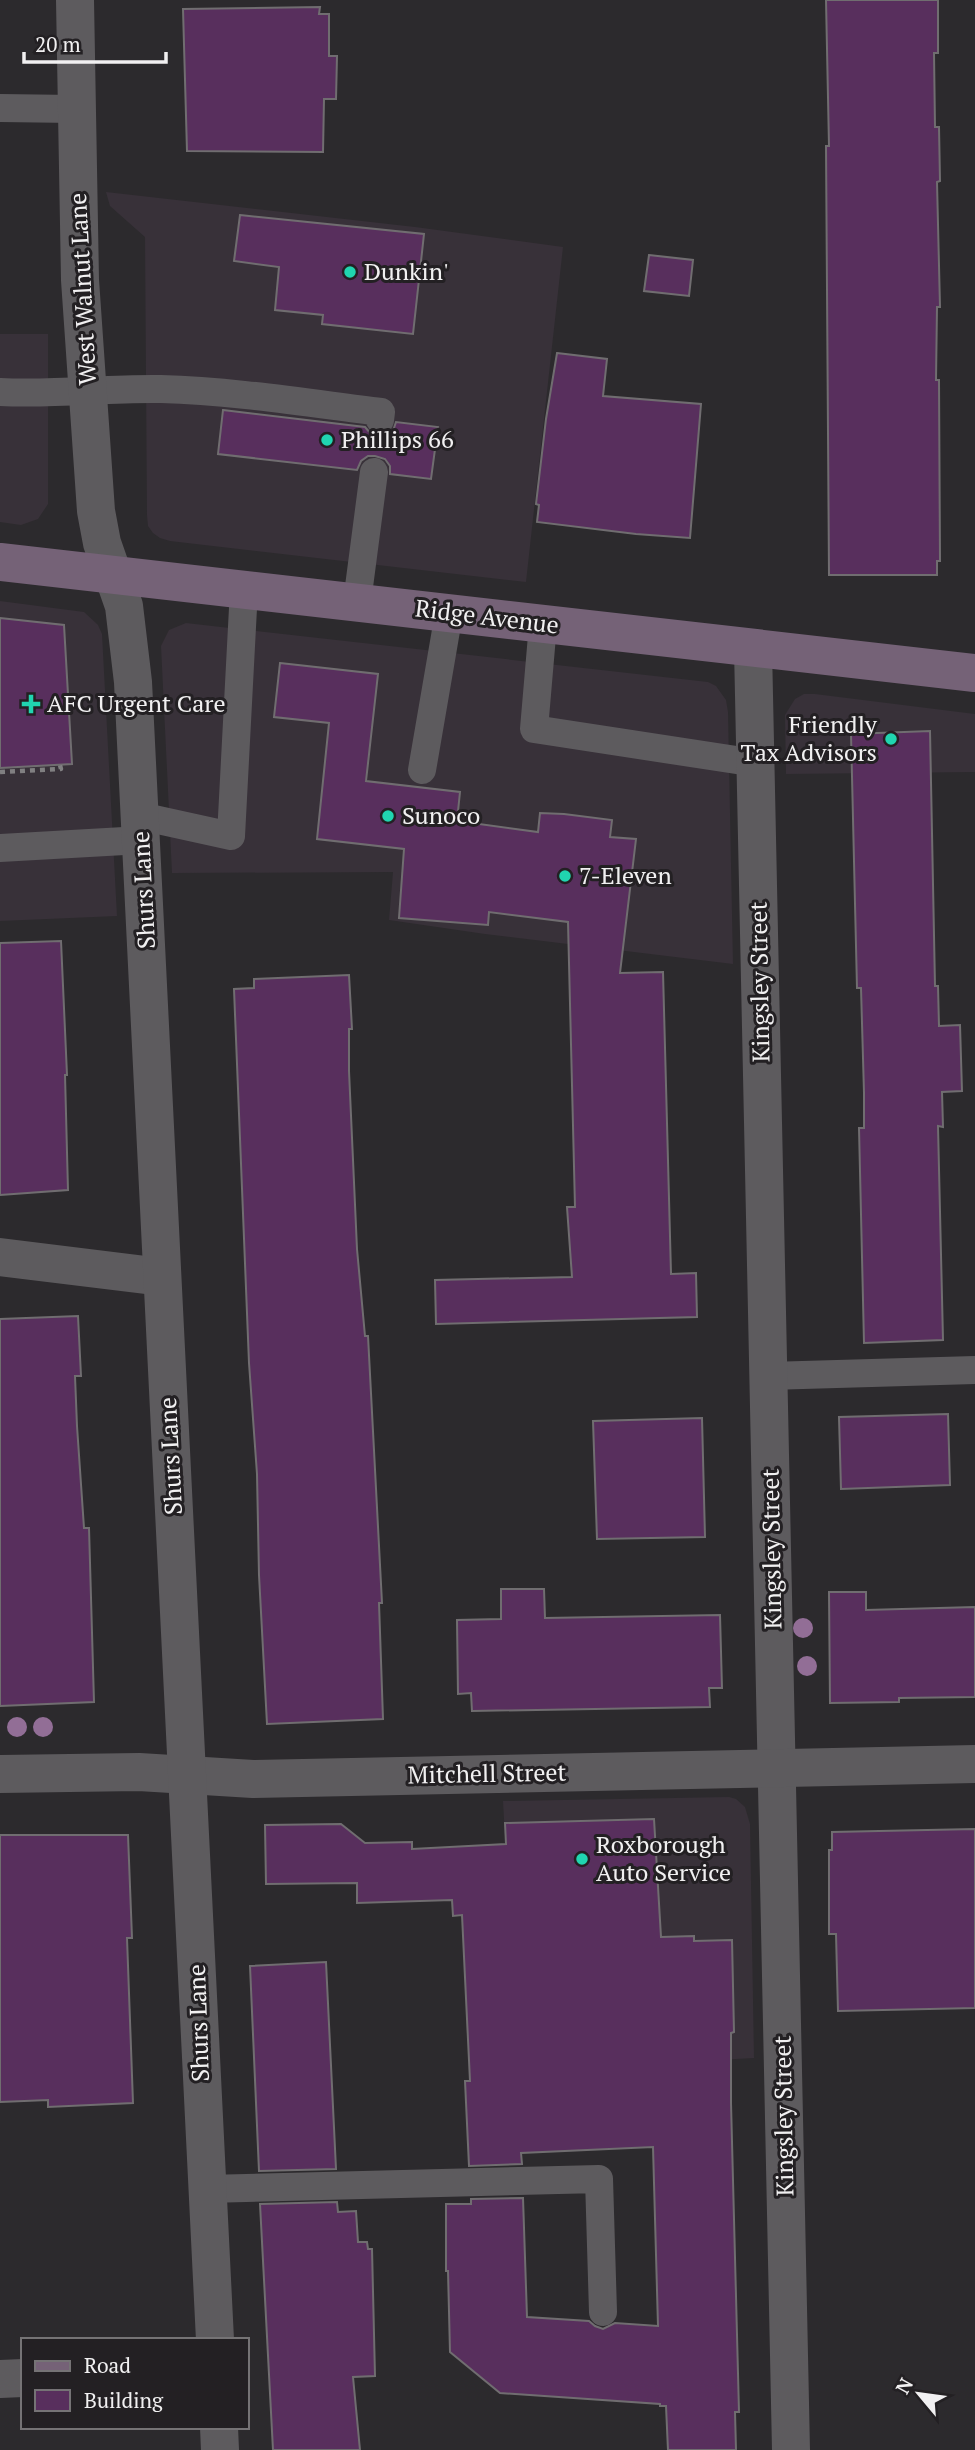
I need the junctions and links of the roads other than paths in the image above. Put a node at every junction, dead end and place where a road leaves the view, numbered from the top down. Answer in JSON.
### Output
{"nodes":[{"id":1,"x":75,"y":0,"type":"edge"},
{"id":2,"x":0,"y":107,"type":"edge"},
{"id":3,"x":75,"y":109,"type":"junction"},
{"id":4,"x":0,"y":392,"type":"edge"},
{"id":5,"x":88,"y":393,"type":"junction"},
{"id":6,"x":380,"y":420,"type":"dead end"},
{"id":7,"x":374,"y":472,"type":"dead end"},
{"id":8,"x":0,"y":562,"type":"edge"},
{"id":9,"x":113,"y":575,"type":"junction"},
{"id":10,"x":244,"y":589,"type":"junction"},
{"id":11,"x":357,"y":602,"type":"junction"},
{"id":12,"x":449,"y":613,"type":"junction"},
{"id":13,"x":543,"y":624,"type":"junction"},
{"id":14,"x":753,"y":648,"type":"junction"},
{"id":15,"x":975,"y":673,"type":"edge"},
{"id":16,"x":755,"y":763,"type":"junction"},
{"id":17,"x":422,"y":770,"type":"dead end"},
{"id":18,"x":141,"y":828,"type":"junction"},
{"id":19,"x":0,"y":848,"type":"edge"},
{"id":20,"x":0,"y":1257,"type":"edge"},
{"id":21,"x":162,"y":1277,"type":"junction"},
{"id":22,"x":975,"y":1370,"type":"edge"},
{"id":23,"x":768,"y":1376,"type":"junction"},
{"id":24,"x":975,"y":1764,"type":"edge"},
{"id":25,"x":777,"y":1768,"type":"junction"},
{"id":26,"x":0,"y":1774,"type":"edge"},
{"id":27,"x":187,"y":1776,"type":"junction"},
{"id":28,"x":206,"y":2189,"type":"junction"},
{"id":29,"x":603,"y":2312,"type":"dead end"},
{"id":30,"x":215,"y":2338,"type":"edge"},
{"id":31,"x":21,"y":2378,"type":"edge"},
{"id":32,"x":0,"y":2379,"type":"edge"},
{"id":33,"x":219,"y":2429,"type":"edge"},
{"id":34,"x":220,"y":2450,"type":"edge"},
{"id":35,"x":790,"y":2450,"type":"edge"}],
"edges":[{"from":1,"to":3,"type":"street","name":"West Walnut Lane"},
{"from":2,"to":3,"type":"lane"},
{"from":3,"to":5,"type":"street","name":"West Walnut Lane"},
{"from":4,"to":5,"type":"lane"},
{"from":5,"to":6,"type":"lane"},
{"from":5,"to":9,"type":"street","name":"West Walnut Lane"},
{"from":7,"to":11,"type":"lane"},
{"from":8,"to":9,"type":"main road","name":"Ridge Avenue"},
{"from":9,"to":10,"type":"main road","name":"Ridge Avenue"},
{"from":9,"to":18,"type":"street","name":"Shurs Lane"},
{"from":10,"to":11,"type":"main road","name":"Ridge Avenue"},
{"from":10,"to":18,"type":"lane"},
{"from":11,"to":12,"type":"main road","name":"Ridge Avenue"},
{"from":12,"to":13,"type":"main road","name":"Ridge Avenue"},
{"from":12,"to":17,"type":"lane"},
{"from":13,"to":14,"type":"main road","name":"Ridge Avenue"},
{"from":13,"to":16,"type":"lane"},
{"from":14,"to":15,"type":"main road","name":"Ridge Avenue"},
{"from":14,"to":16,"type":"street","name":"Kingsley Street"},
{"from":16,"to":23,"type":"street","name":"Kingsley Street"},
{"from":18,"to":19,"type":"lane"},
{"from":18,"to":21,"type":"street","name":"Shurs Lane"},
{"from":20,"to":21,"type":"street"},
{"from":21,"to":27,"type":"street","name":"Shurs Lane"},
{"from":22,"to":23,"type":"lane"},
{"from":23,"to":25,"type":"street","name":"Kingsley Street"},
{"from":24,"to":25,"type":"street","name":"Mitchell Street"},
{"from":25,"to":27,"type":"street","name":"Mitchell Street"},
{"from":25,"to":35,"type":"street","name":"Kingsley Street"},
{"from":26,"to":27,"type":"street","name":"Mitchell Street"},
{"from":27,"to":28,"type":"street","name":"Shurs Lane"},
{"from":28,"to":29,"type":"lane"},
{"from":28,"to":30,"type":"street","name":"Shurs Lane"},
{"from":31,"to":32,"type":"street"},
{"from":33,"to":34,"type":"street"}]}
